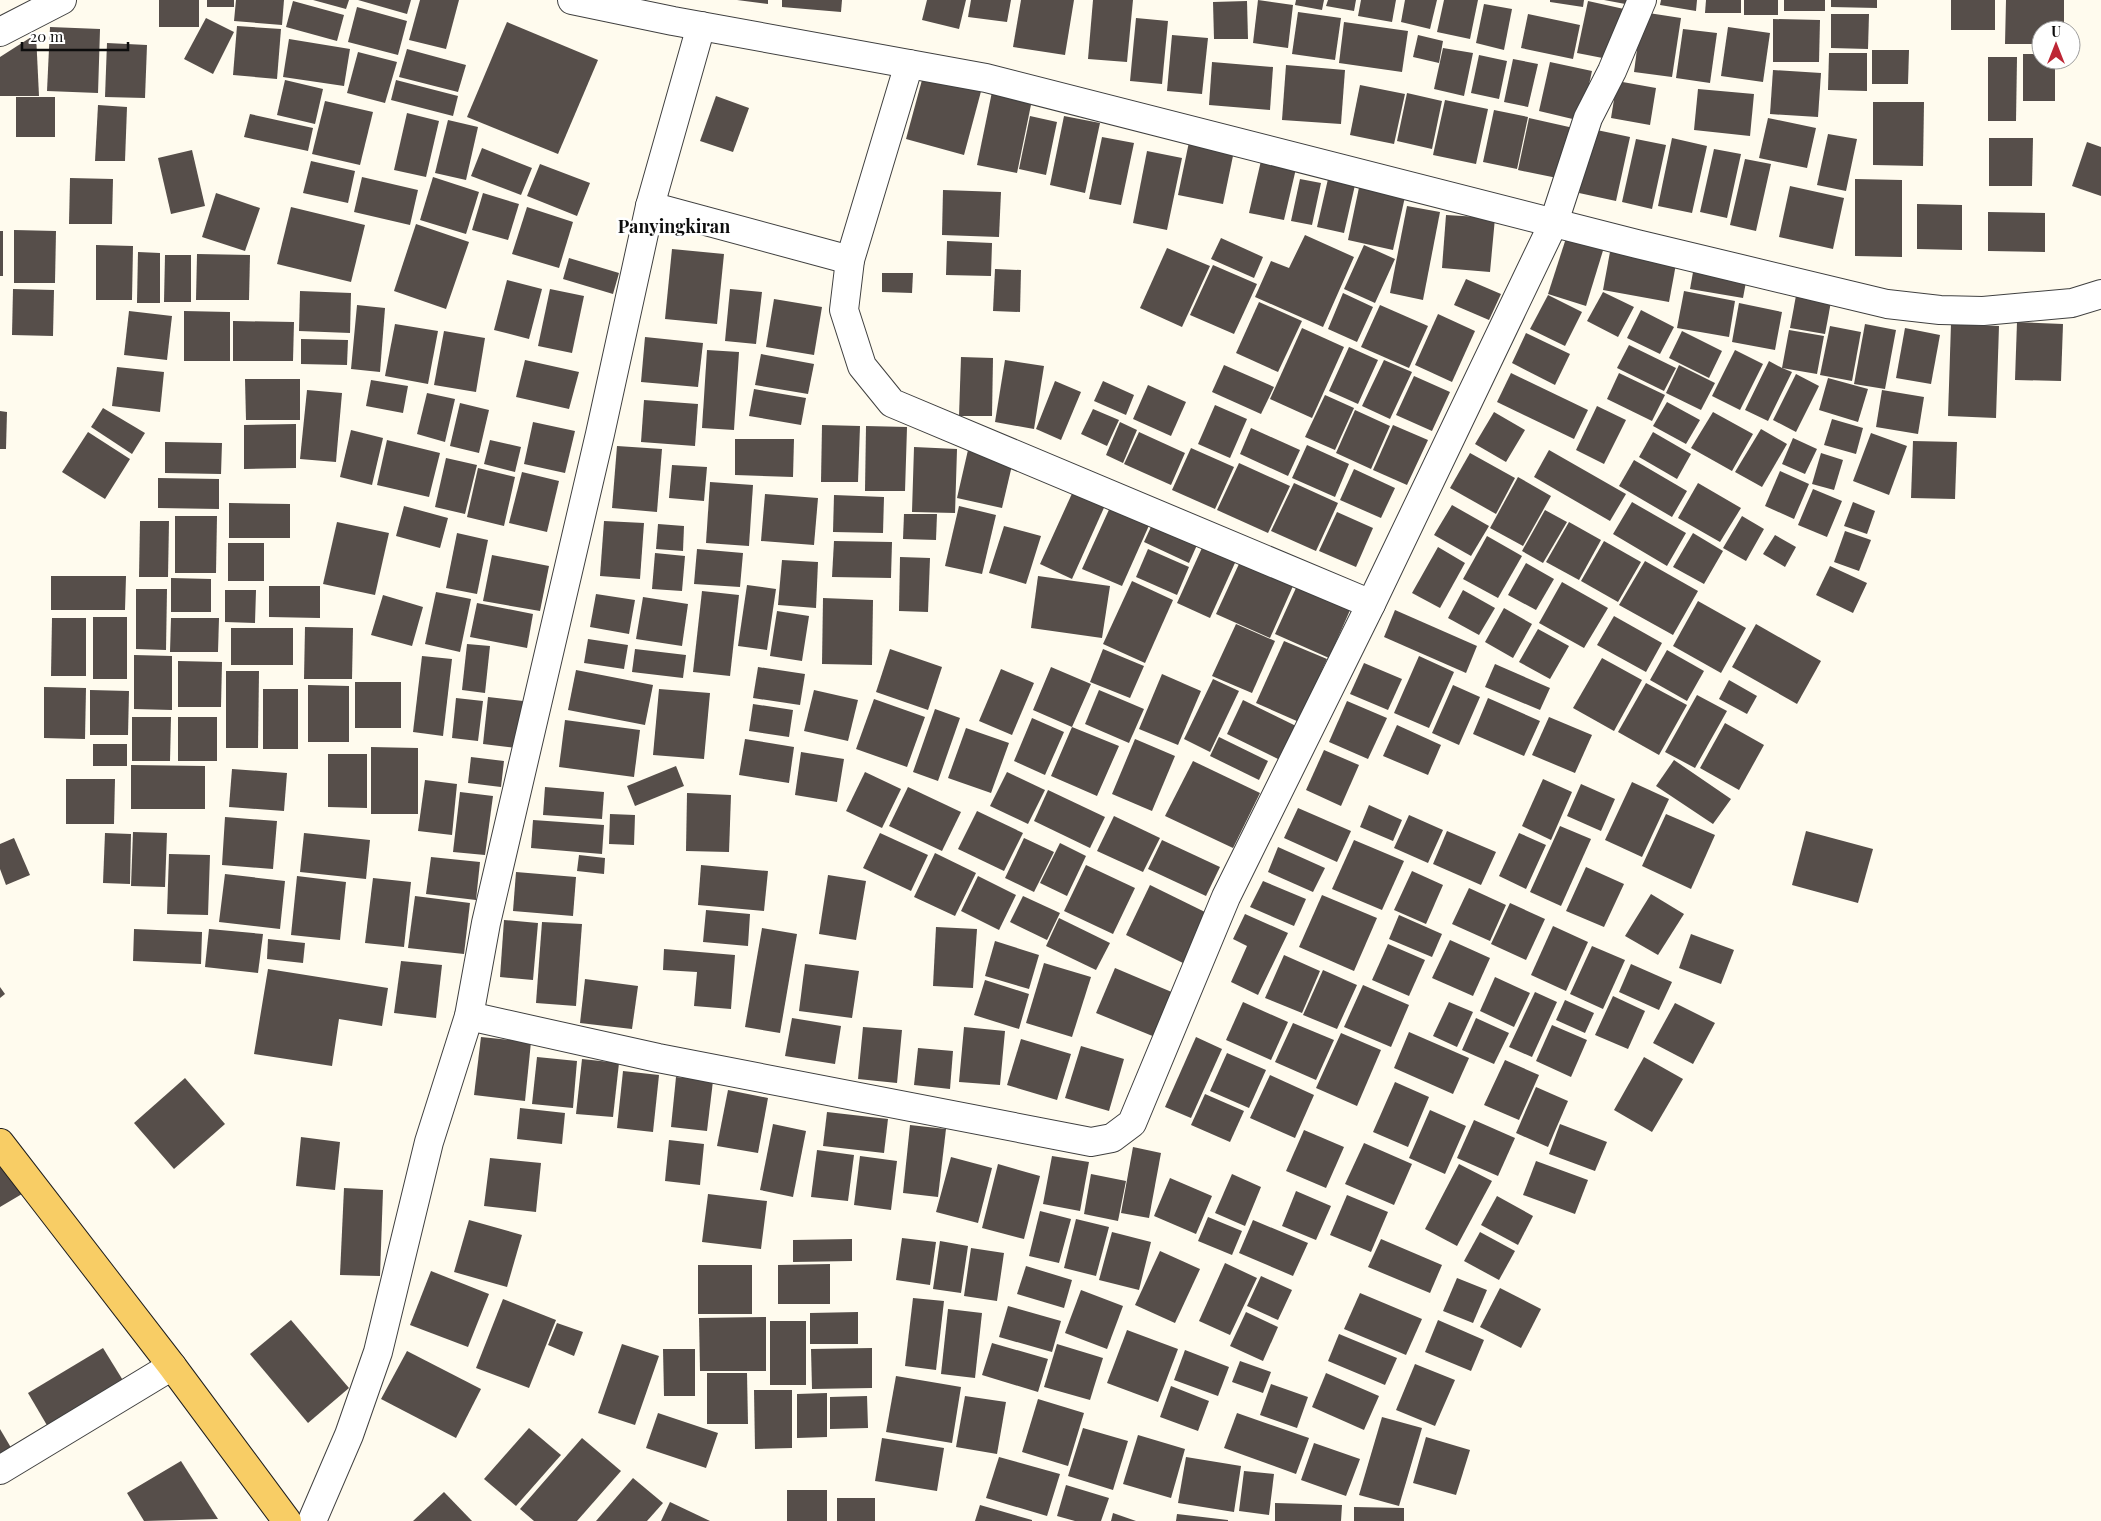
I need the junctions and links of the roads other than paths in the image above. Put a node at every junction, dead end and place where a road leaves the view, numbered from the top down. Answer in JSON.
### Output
{"nodes":[{"id":1,"x":62,"y":0,"type":"edge"},
{"id":2,"x":572,"y":0,"type":"edge"},
{"id":3,"x":1642,"y":0,"type":"edge"},
{"id":4,"x":701,"y":26,"type":"junction"},
{"id":5,"x":0,"y":32,"type":"edge"},
{"id":6,"x":908,"y":64,"type":"junction"},
{"id":7,"x":650,"y":206,"type":"junction"},
{"id":8,"x":1554,"y":222,"type":"junction"},
{"id":9,"x":850,"y":260,"type":"junction"},
{"id":10,"x":2101,"y":294,"type":"edge"},
{"id":11,"x":1371,"y":604,"type":"junction"},
{"id":12,"x":468,"y":1016,"type":"junction"},
{"id":13,"x":0,"y":1143,"type":"edge"},
{"id":14,"x":172,"y":1366,"type":"junction"},
{"id":15,"x":0,"y":1470,"type":"edge"},
{"id":16,"x":287,"y":1521,"type":"edge"},
{"id":17,"x":312,"y":1521,"type":"edge"}],
"edges":[{"from":1,"to":5,"type":"street"},
{"from":2,"to":4,"type":"street"},
{"from":3,"to":8,"type":"street"},
{"from":4,"to":6,"type":"street"},
{"from":4,"to":7,"type":"street"},
{"from":6,"to":8,"type":"street"},
{"from":6,"to":9,"type":"street"},
{"from":7,"to":9,"type":"street"},
{"from":7,"to":12,"type":"street"},
{"from":8,"to":10,"type":"street"},
{"from":8,"to":11,"type":"street"},
{"from":9,"to":11,"type":"street"},
{"from":11,"to":12,"type":"street"},
{"from":12,"to":17,"type":"street"},
{"from":13,"to":14,"type":"main road"},
{"from":14,"to":15,"type":"street"},
{"from":14,"to":16,"type":"main road"}]}
